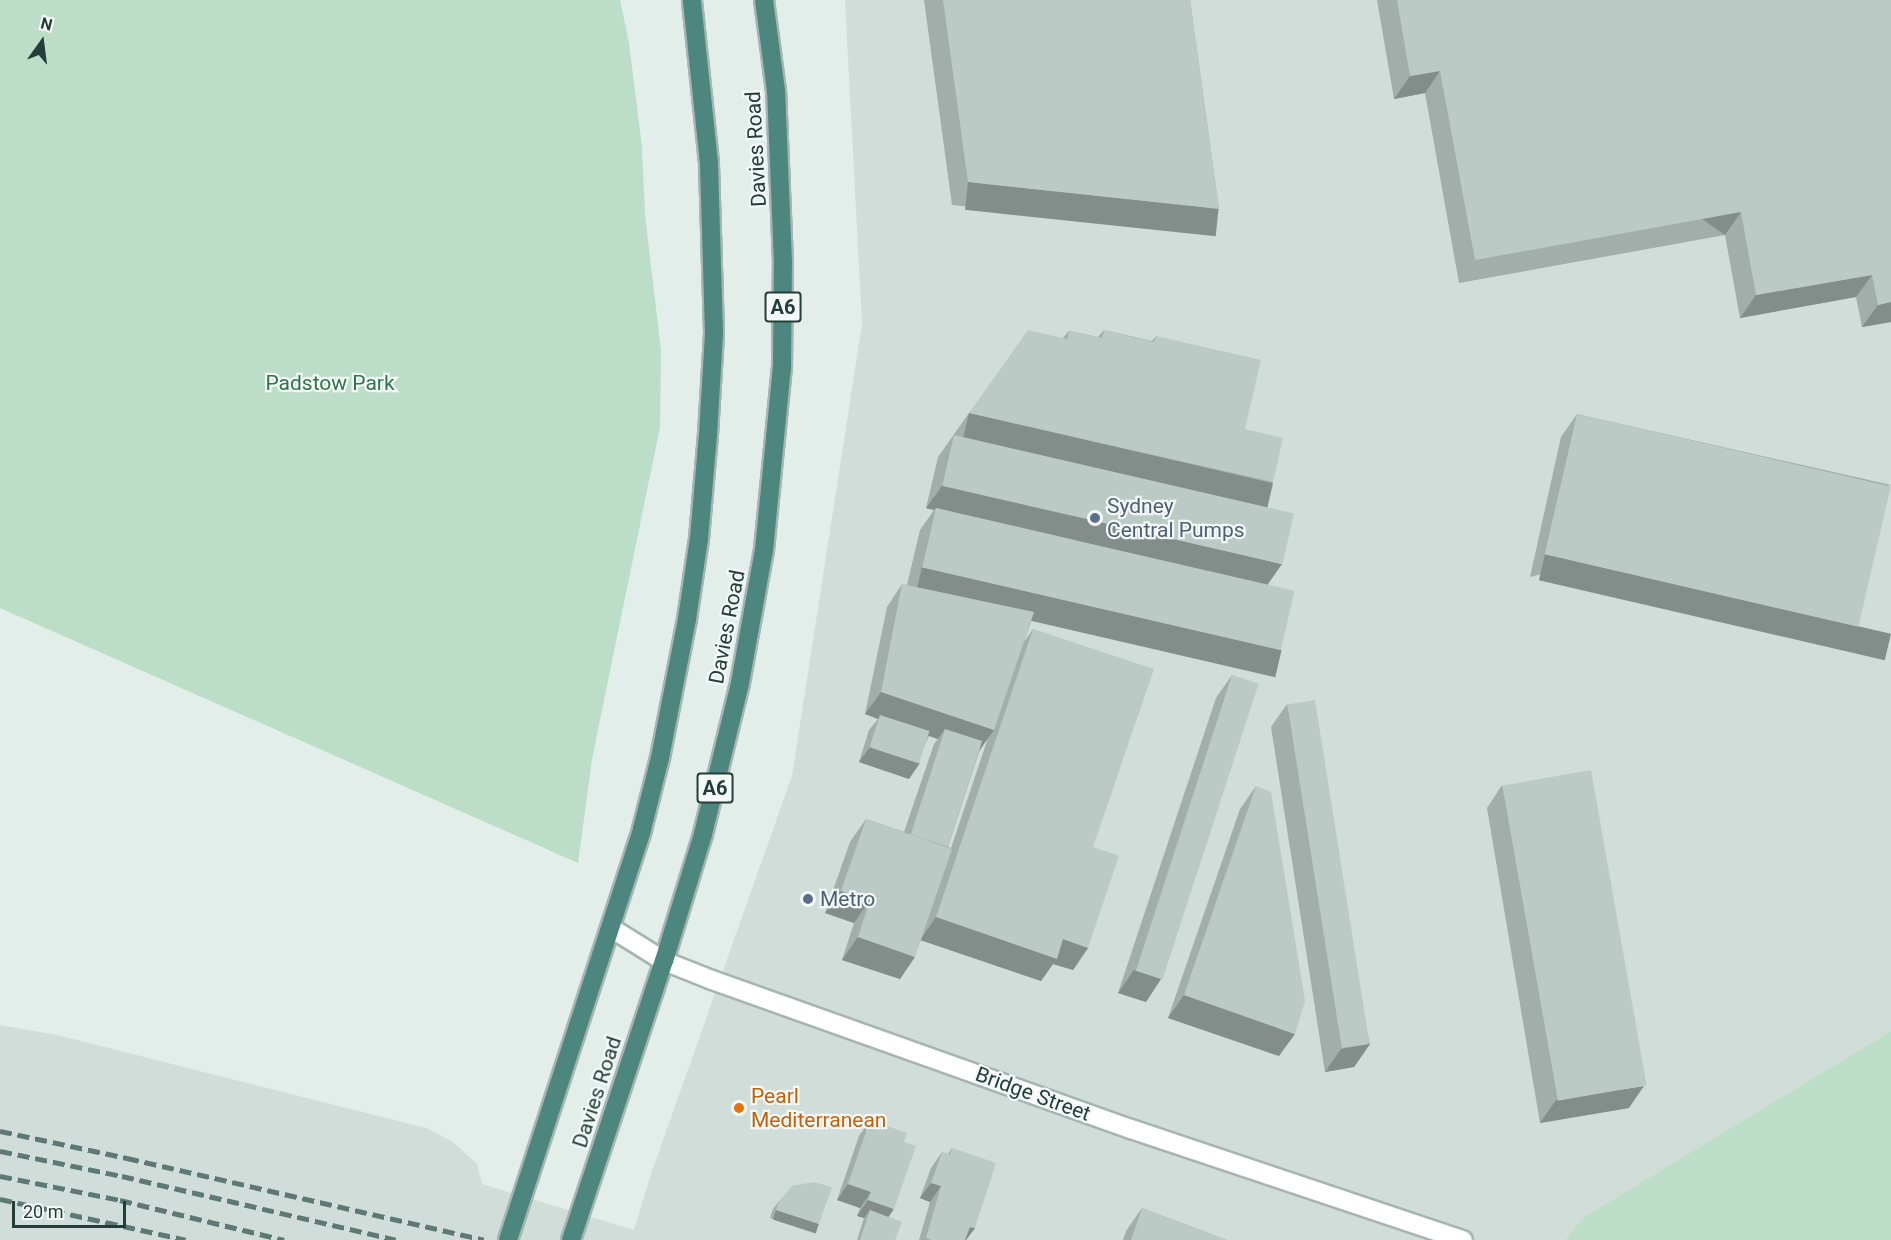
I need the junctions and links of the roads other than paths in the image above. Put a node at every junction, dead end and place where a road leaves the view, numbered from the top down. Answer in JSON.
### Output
{"nodes":[{"id":1,"x":692,"y":0,"type":"edge"},
{"id":2,"x":764,"y":0,"type":"edge"},
{"id":3,"x":611,"y":928,"type":"junction"},
{"id":4,"x":664,"y":961,"type":"junction"},
{"id":5,"x":510,"y":1236,"type":"edge"},
{"id":6,"x":571,"y":1240,"type":"edge"},
{"id":7,"x":1463,"y":1240,"type":"edge"}],
"edges":[{"from":1,"to":3,"type":"highway","name":"Davies Road"},
{"from":2,"to":4,"type":"highway","name":"Davies Road","number":"A6"},
{"from":3,"to":4,"type":"street","name":"Bridge Street"},
{"from":3,"to":5,"type":"highway","name":"Davies Road"},
{"from":4,"to":6,"type":"highway","name":"Davies Road","number":"A6"},
{"from":4,"to":7,"type":"street","name":"Bridge Street"}]}
